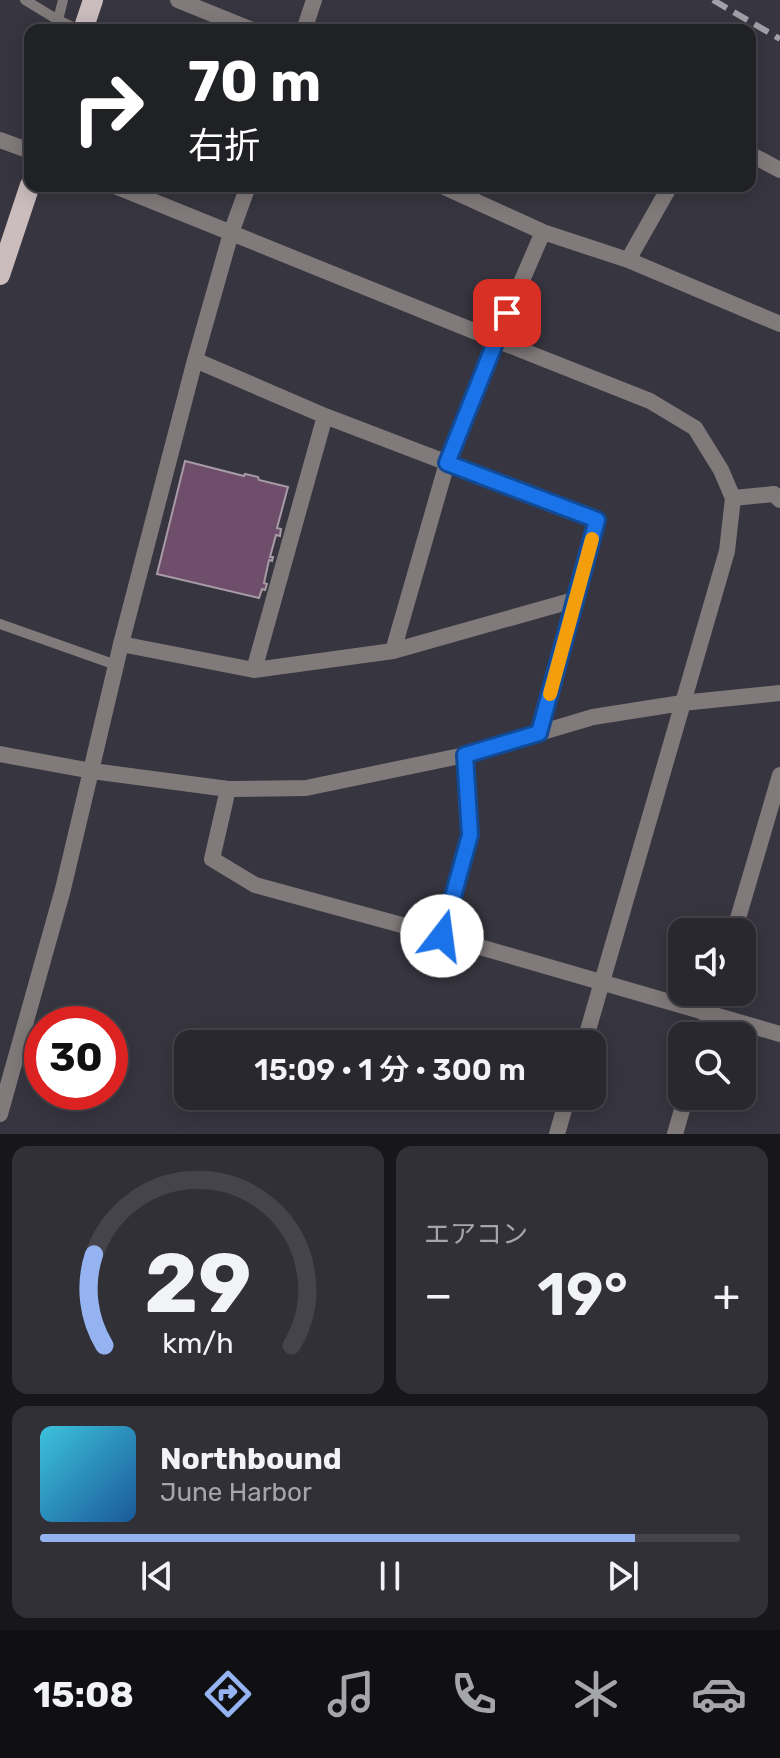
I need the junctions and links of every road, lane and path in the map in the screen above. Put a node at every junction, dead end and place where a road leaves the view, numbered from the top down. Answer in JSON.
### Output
{"nodes":[{"id":1,"x":25,"y":0,"type":"edge"},
{"id":2,"x":63,"y":0,"type":"edge"},
{"id":3,"x":93,"y":0,"type":"edge"},
{"id":4,"x":178,"y":0,"type":"edge"},
{"id":5,"x":314,"y":0,"type":"edge"},
{"id":6,"x":58,"y":20,"type":"junction"},
{"id":7,"x":67,"y":24,"type":"edge"},
{"id":8,"x":83,"y":24,"type":"edge"},
{"id":9,"x":237,"y":24,"type":"edge"},
{"id":10,"x":306,"y":24,"type":"edge"},
{"id":11,"x":0,"y":140,"type":"edge"},
{"id":12,"x":24,"y":149,"type":"edge"},
{"id":13,"x":756,"y":157,"type":"edge"},
{"id":14,"x":780,"y":170,"type":"edge"},
{"id":15,"x":28,"y":192,"type":"edge"},
{"id":16,"x":130,"y":192,"type":"edge"},
{"id":17,"x":246,"y":192,"type":"edge"},
{"id":18,"x":455,"y":192,"type":"edge"},
{"id":19,"x":667,"y":192,"type":"edge"},
{"id":20,"x":543,"y":232,"type":"junction"},
{"id":21,"x":231,"y":233,"type":"junction"},
{"id":22,"x":628,"y":260,"type":"junction"},
{"id":23,"x":0,"y":275,"type":"edge"},
{"id":24,"x":780,"y":324,"type":"edge"},
{"id":25,"x":496,"y":340,"type":"junction"},
{"id":26,"x":195,"y":360,"type":"junction"},
{"id":27,"x":325,"y":416,"type":"junction"},
{"id":28,"x":447,"y":463,"type":"junction"},
{"id":29,"x":733,"y":498,"type":"junction"},
{"id":30,"x":780,"y":500,"type":"edge"},
{"id":31,"x":574,"y":600,"type":"junction"},
{"id":32,"x":0,"y":624,"type":"edge"},
{"id":33,"x":121,"y":644,"type":"junction"},
{"id":34,"x":393,"y":651,"type":"junction"},
{"id":35,"x":116,"y":665,"type":"junction"},
{"id":36,"x":254,"y":670,"type":"junction"},
{"id":37,"x":780,"y":693,"type":"edge"},
{"id":38,"x":682,"y":703,"type":"junction"},
{"id":39,"x":539,"y":733,"type":"junction"},
{"id":40,"x":0,"y":754,"type":"edge"},
{"id":41,"x":465,"y":755,"type":"junction"},
{"id":42,"x":92,"y":771,"type":"junction"},
{"id":43,"x":779,"y":783,"type":"edge"},
{"id":44,"x":228,"y":789,"type":"junction"},
{"id":45,"x":738,"y":918,"type":"edge"},
{"id":46,"x":442,"y":936,"type":"junction"},
{"id":47,"x":602,"y":982,"type":"junction"},
{"id":48,"x":711,"y":1006,"type":"edge"},
{"id":49,"x":709,"y":1014,"type":"junction"},
{"id":50,"x":707,"y":1022,"type":"edge"},
{"id":51,"x":588,"y":1030,"type":"edge"},
{"id":52,"x":780,"y":1034,"type":"edge"},
{"id":53,"x":564,"y":1110,"type":"edge"},
{"id":54,"x":683,"y":1110,"type":"edge"},
{"id":55,"x":0,"y":1114,"type":"edge"},
{"id":56,"x":678,"y":1133,"type":"edge"},
{"id":57,"x":557,"y":1134,"type":"edge"}],
"edges":[{"from":1,"to":6,"type":"lane"},
{"from":2,"to":6,"type":"lane"},
{"from":3,"to":8,"type":"main road"},
{"from":4,"to":9,"type":"street"},
{"from":5,"to":10,"type":"street"},
{"from":6,"to":7,"type":"lane"},
{"from":11,"to":12,"type":"street"},
{"from":13,"to":14,"type":"street"},
{"from":15,"to":23,"type":"main road"},
{"from":16,"to":21,"type":"street"},
{"from":17,"to":21,"type":"street"},
{"from":18,"to":20,"type":"street"},
{"from":19,"to":22,"type":"street"},
{"from":20,"to":22,"type":"street"},
{"from":20,"to":25,"type":"street"},
{"from":21,"to":25,"type":"street"},
{"from":21,"to":26,"type":"street"},
{"from":22,"to":24,"type":"street"},
{"from":25,"to":28,"type":"street"},
{"from":25,"to":29,"type":"street"},
{"from":26,"to":27,"type":"street"},
{"from":26,"to":33,"type":"street"},
{"from":27,"to":28,"type":"street"},
{"from":27,"to":36,"type":"street"},
{"from":28,"to":31,"type":"street"},
{"from":28,"to":34,"type":"street"},
{"from":29,"to":30,"type":"street"},
{"from":29,"to":38,"type":"street"},
{"from":31,"to":34,"type":"street"},
{"from":31,"to":39,"type":"street"},
{"from":32,"to":35,"type":"lane"},
{"from":33,"to":35,"type":"street"},
{"from":33,"to":36,"type":"street"},
{"from":34,"to":36,"type":"street"},
{"from":35,"to":42,"type":"street"},
{"from":37,"to":38,"type":"street"},
{"from":38,"to":39,"type":"street"},
{"from":38,"to":47,"type":"street"},
{"from":39,"to":41,"type":"street"},
{"from":40,"to":42,"type":"street"},
{"from":41,"to":44,"type":"street"},
{"from":41,"to":46,"type":"street"},
{"from":42,"to":44,"type":"street"},
{"from":42,"to":55,"type":"street"},
{"from":43,"to":45,"type":"street"},
{"from":44,"to":46,"type":"street"},
{"from":46,"to":47,"type":"street"},
{"from":47,"to":49,"type":"street"},
{"from":47,"to":51,"type":"street"},
{"from":48,"to":49,"type":"street"},
{"from":49,"to":50,"type":"street"},
{"from":49,"to":52,"type":"street"},
{"from":53,"to":57,"type":"street"},
{"from":54,"to":56,"type":"street"}]}
